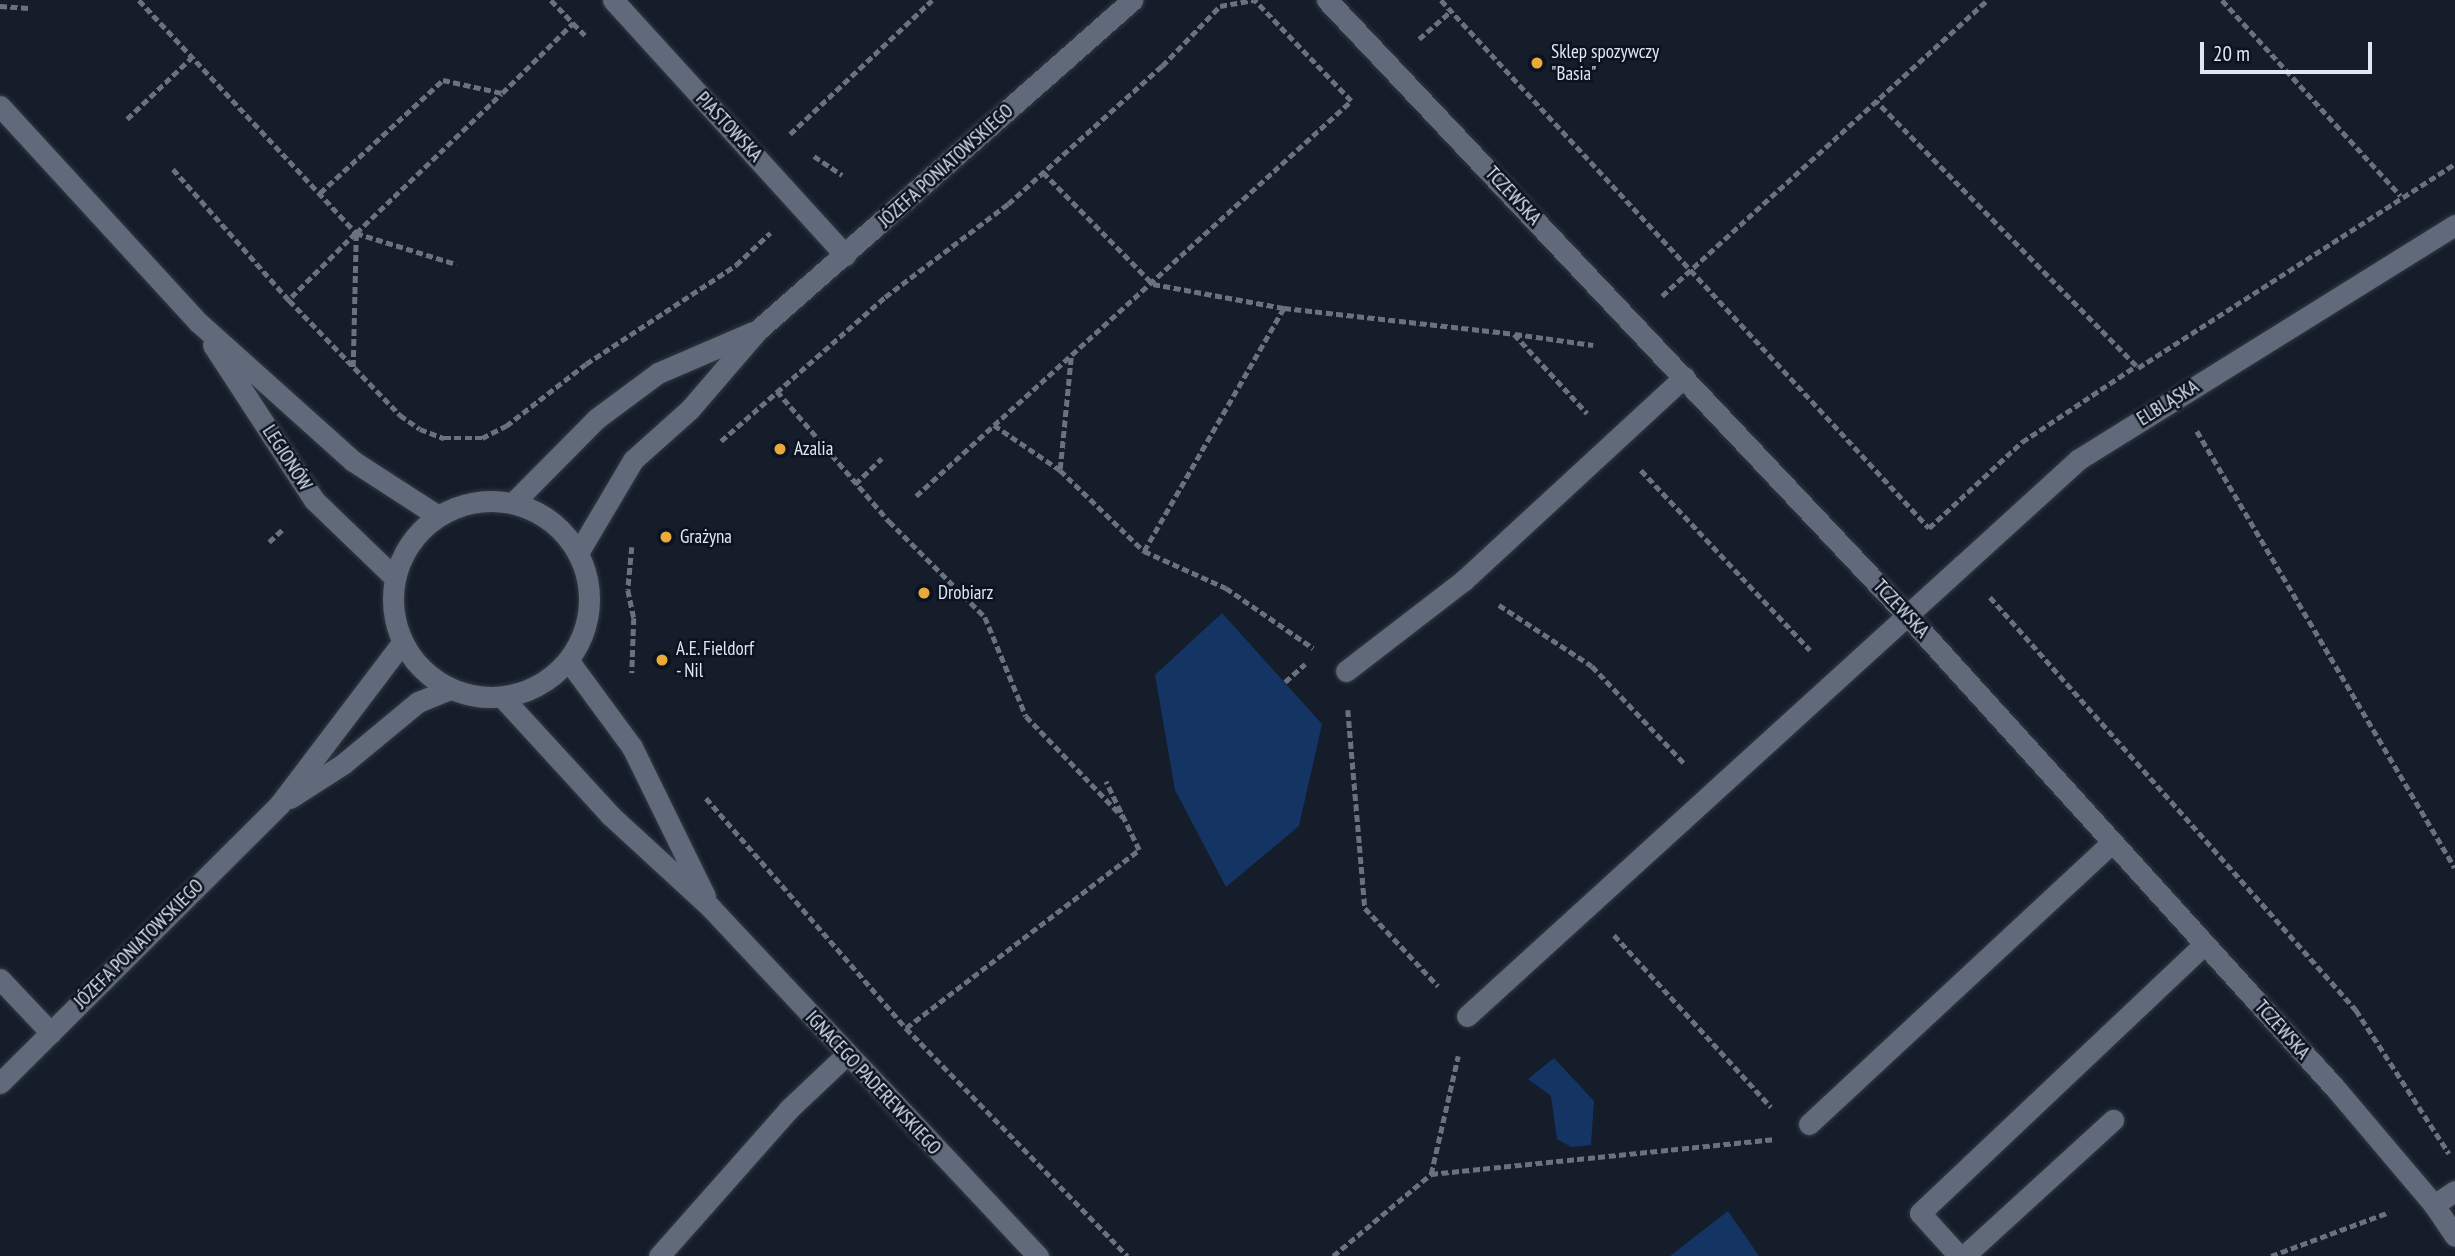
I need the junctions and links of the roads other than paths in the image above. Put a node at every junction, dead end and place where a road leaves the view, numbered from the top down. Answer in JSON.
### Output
{"nodes":[{"id":1,"x":613,"y":0,"type":"edge"},
{"id":2,"x":1132,"y":0,"type":"edge"},
{"id":3,"x":1327,"y":0,"type":"edge"},
{"id":4,"x":0,"y":106,"type":"edge"},
{"id":5,"x":2455,"y":225,"type":"edge"},
{"id":6,"x":845,"y":255,"type":"junction"},
{"id":7,"x":198,"y":322,"type":"junction"},
{"id":8,"x":758,"y":330,"type":"junction"},
{"id":9,"x":1684,"y":377,"type":"junction"},
{"id":10,"x":513,"y":503,"type":"junction"},
{"id":11,"x":438,"y":516,"type":"junction"},
{"id":12,"x":578,"y":553,"type":"junction"},
{"id":13,"x":394,"y":577,"type":"junction"},
{"id":14,"x":1907,"y":615,"type":"junction"},
{"id":15,"x":402,"y":643,"type":"junction"},
{"id":16,"x":568,"y":660,"type":"junction"},
{"id":17,"x":1346,"y":671,"type":"road end"},
{"id":18,"x":450,"y":689,"type":"junction"},
{"id":19,"x":502,"y":697,"type":"junction"},
{"id":20,"x":279,"y":805,"type":"junction"},
{"id":21,"x":2112,"y":842,"type":"junction"},
{"id":22,"x":711,"y":908,"type":"junction"},
{"id":23,"x":2204,"y":944,"type":"junction"},
{"id":24,"x":0,"y":979,"type":"edge"},
{"id":25,"x":1467,"y":1016,"type":"road end"},
{"id":26,"x":51,"y":1032,"type":"junction"},
{"id":27,"x":845,"y":1056,"type":"junction"},
{"id":28,"x":0,"y":1083,"type":"edge"},
{"id":29,"x":2113,"y":1120,"type":"dead end"},
{"id":30,"x":1804,"y":1130,"type":"road end"},
{"id":31,"x":2455,"y":1191,"type":"edge"},
{"id":32,"x":2431,"y":1201,"type":"junction"},
{"id":33,"x":2455,"y":1236,"type":"edge"},
{"id":34,"x":659,"y":1256,"type":"edge"},
{"id":35,"x":1038,"y":1256,"type":"edge"},
{"id":36,"x":1961,"y":1256,"type":"edge"}],
"edges":[{"from":1,"to":6,"type":"street","name":"PIASTOWSKA"},
{"from":2,"to":6,"type":"street","name":"JÓZEFA PONIATOWSKIEGO"},
{"from":3,"to":9,"type":"street","name":"TCZEWSKA"},
{"from":4,"to":7,"type":"street","name":"LEGIONÓW"},
{"from":5,"to":14,"type":"street","name":"ELBLĄSKA"},
{"from":6,"to":8,"type":"street","name":"JÓZEFA PONIATOWSKIEGO"},
{"from":7,"to":11,"type":"street","name":"LEGIONÓW"},
{"from":7,"to":13,"type":"street","name":"LEGIONÓW"},
{"from":8,"to":10,"type":"street","name":"JÓZEFA PONIATOWSKIEGO"},
{"from":8,"to":12,"type":"street","name":"JÓZEFA PONIATOWSKIEGO"},
{"from":9,"to":14,"type":"street","name":"TCZEWSKA"},
{"from":9,"to":17,"type":"street"},
{"from":10,"to":11,"type":"street"},
{"from":10,"to":12,"type":"street"},
{"from":11,"to":13,"type":"street"},
{"from":12,"to":16,"type":"street"},
{"from":13,"to":15,"type":"street"},
{"from":14,"to":21,"type":"street","name":"TCZEWSKA"},
{"from":14,"to":25,"type":"street","name":"ELBLĄSKA"},
{"from":15,"to":18,"type":"street"},
{"from":15,"to":20,"type":"street","name":"JÓZEFA PONIATOWSKIEGO"},
{"from":16,"to":19,"type":"street"},
{"from":16,"to":22,"type":"street","name":"IGNACEGO PADEREWSKIEGO"},
{"from":18,"to":19,"type":"street"},
{"from":18,"to":20,"type":"street","name":"JÓZEFA PONIATOWSKIEGO"},
{"from":19,"to":22,"type":"street","name":"IGNACEGO PADEREWSKIEGO"},
{"from":20,"to":26,"type":"street","name":"JÓZEFA PONIATOWSKIEGO"},
{"from":21,"to":23,"type":"street","name":"TCZEWSKA"},
{"from":21,"to":30,"type":"street"},
{"from":22,"to":27,"type":"street","name":"IGNACEGO PADEREWSKIEGO"},
{"from":23,"to":32,"type":"street","name":"TCZEWSKA"},
{"from":23,"to":36,"type":"street"},
{"from":24,"to":26,"type":"street"},
{"from":26,"to":28,"type":"street","name":"JÓZEFA PONIATOWSKIEGO"},
{"from":27,"to":34,"type":"street"},
{"from":27,"to":35,"type":"street","name":"IGNACEGO PADEREWSKIEGO"},
{"from":29,"to":36,"type":"street"},
{"from":31,"to":32,"type":"street"},
{"from":32,"to":33,"type":"street","name":"TCZEWSKA"}]}
